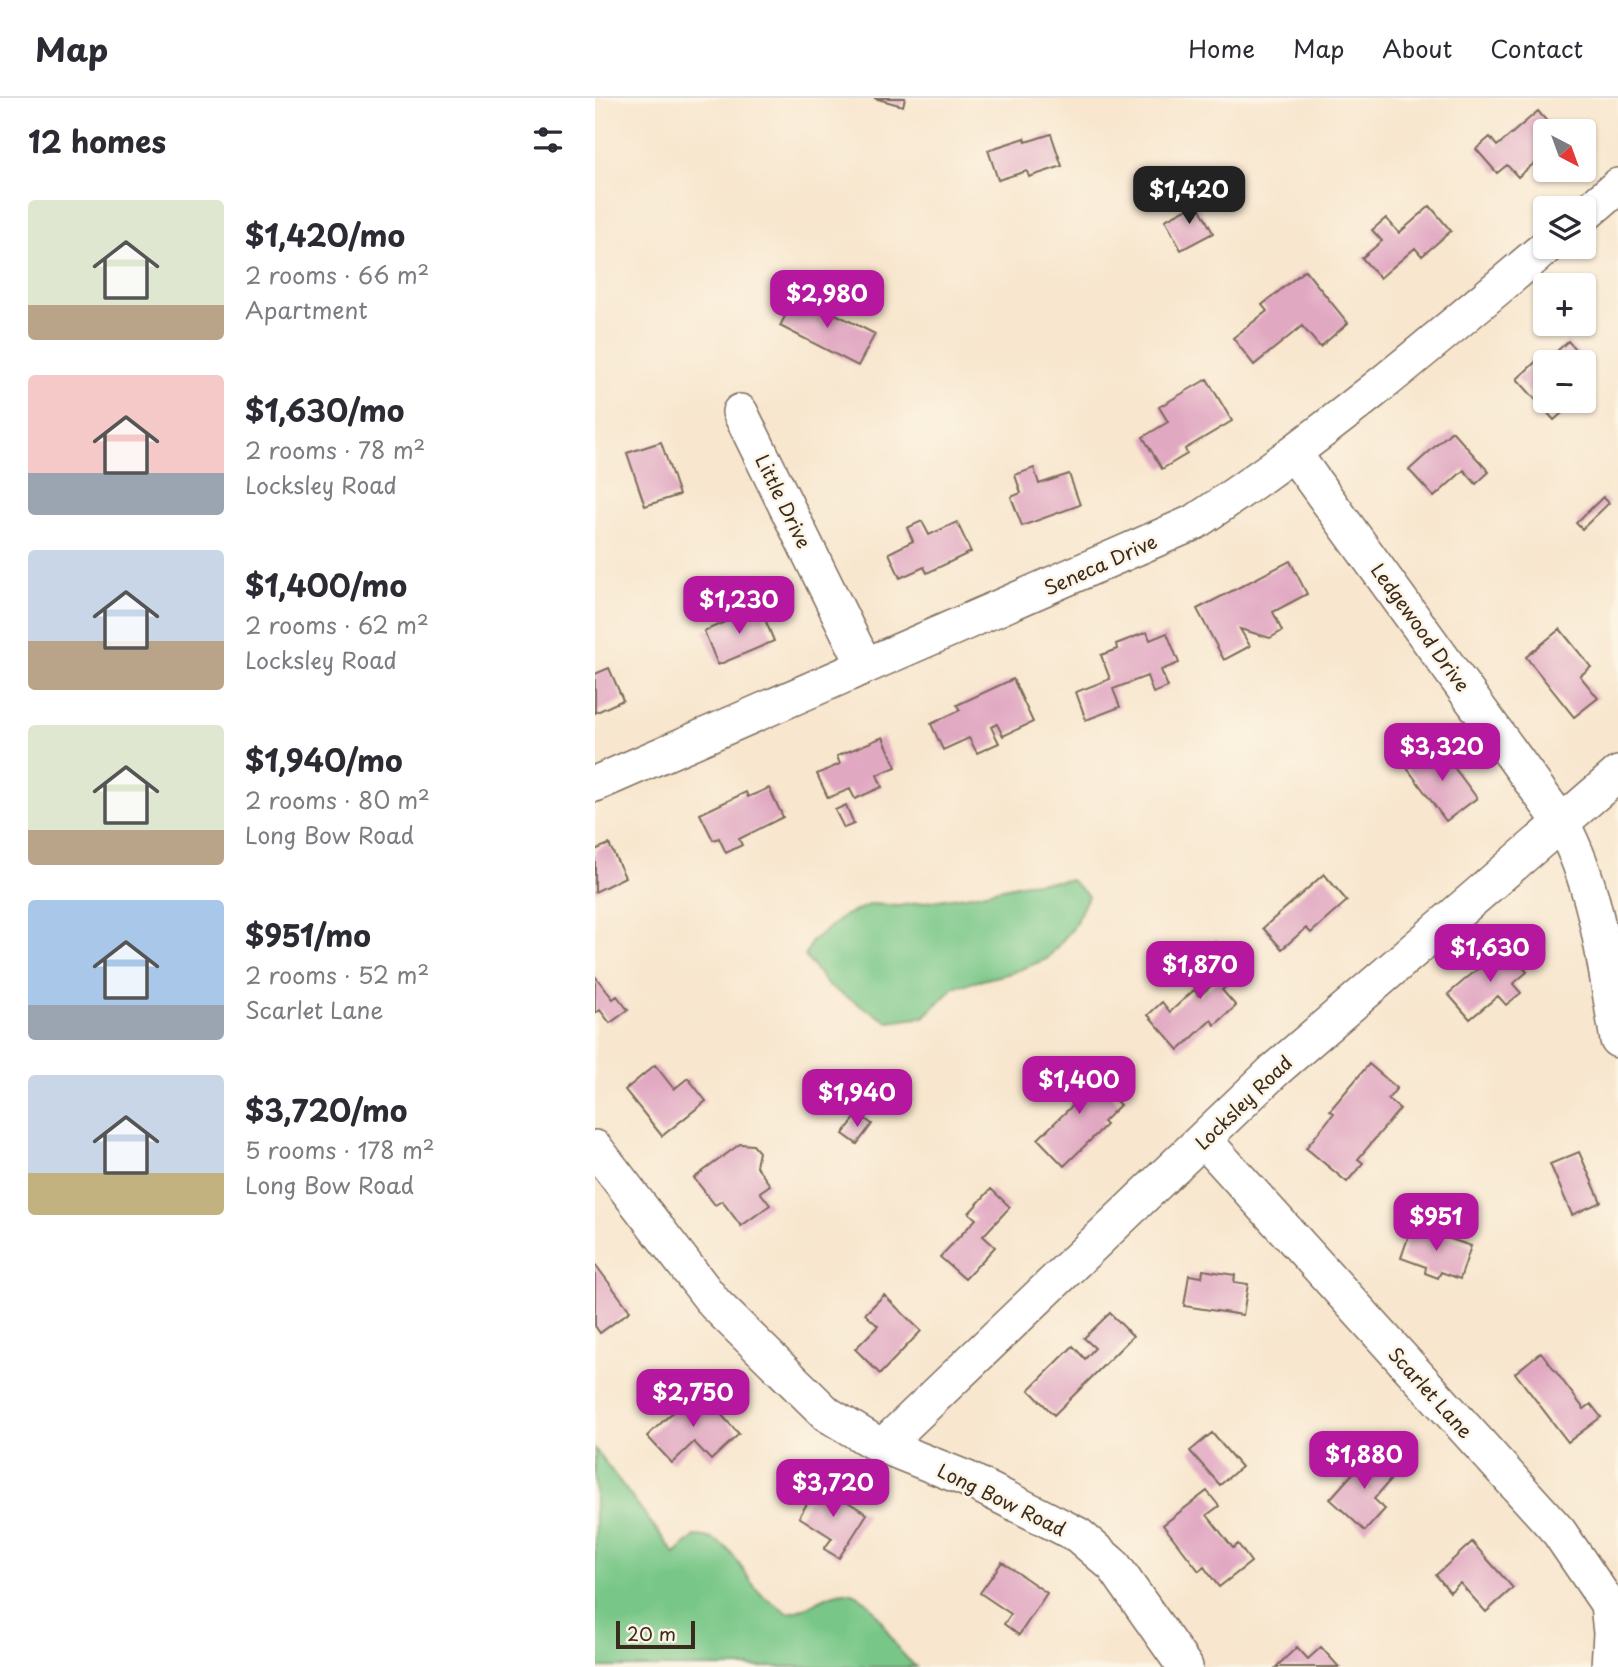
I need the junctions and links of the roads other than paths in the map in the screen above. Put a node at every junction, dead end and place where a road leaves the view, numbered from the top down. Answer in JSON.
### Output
{"nodes":[{"id":1,"x":1618,"y":186,"type":"edge"},
{"id":2,"x":1596,"y":205,"type":"edge"},
{"id":3,"x":1533,"y":258,"type":"edge"},
{"id":4,"x":740,"y":412,"type":"dead end"},
{"id":5,"x":1294,"y":454,"type":"junction"},
{"id":6,"x":865,"y":667,"type":"junction"},
{"id":7,"x":1618,"y":774,"type":"edge"},
{"id":8,"x":595,"y":784,"type":"edge"},
{"id":9,"x":1561,"y":822,"type":"junction"},
{"id":10,"x":1618,"y":1040,"type":"edge"},
{"id":11,"x":1204,"y":1140,"type":"junction"},
{"id":12,"x":595,"y":1148,"type":"edge"},
{"id":13,"x":883,"y":1446,"type":"junction"},
{"id":14,"x":1185,"y":1667,"type":"edge"},
{"id":15,"x":1609,"y":1667,"type":"edge"}],
"edges":[{"from":1,"to":2,"type":"street"},
{"from":3,"to":5,"type":"street","name":"Seneca Drive"},
{"from":4,"to":6,"type":"street","name":"Little Drive"},
{"from":5,"to":6,"type":"street","name":"Seneca Drive"},
{"from":5,"to":9,"type":"street","name":"Ledgewood Drive"},
{"from":6,"to":8,"type":"street","name":"Seneca Drive"},
{"from":7,"to":9,"type":"street","name":"Locksley Road"},
{"from":9,"to":10,"type":"street","name":"Ledgewood Drive"},
{"from":9,"to":11,"type":"street","name":"Locksley Road"},
{"from":11,"to":13,"type":"street","name":"Locksley Road"},
{"from":11,"to":15,"type":"street","name":"Scarlet Lane"},
{"from":12,"to":13,"type":"street","name":"Long Bow Road"},
{"from":13,"to":14,"type":"street","name":"Long Bow Road"}]}
